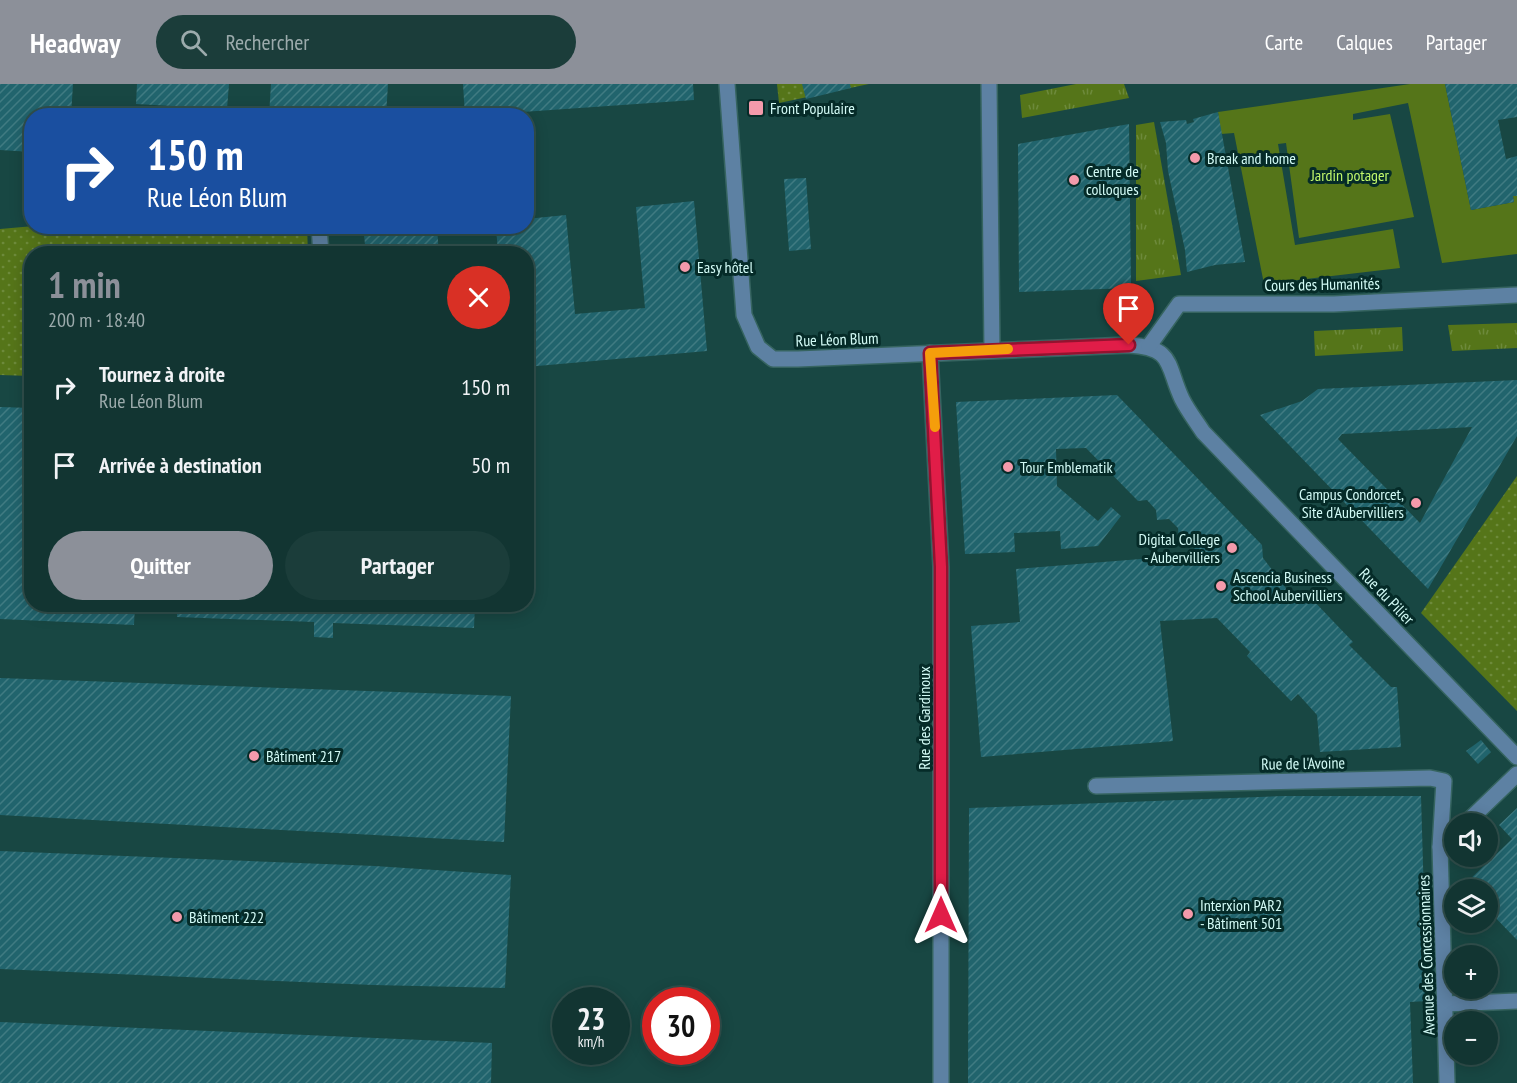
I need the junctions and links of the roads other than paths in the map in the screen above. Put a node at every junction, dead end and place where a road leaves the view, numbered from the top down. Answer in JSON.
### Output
{"nodes":[{"id":1,"x":727,"y":84,"type":"edge"},
{"id":2,"x":988,"y":84,"type":"edge"},
{"id":3,"x":1517,"y":295,"type":"edge"},
{"id":4,"x":1149,"y":346,"type":"junction"},
{"id":5,"x":992,"y":350,"type":"junction"},
{"id":6,"x":930,"y":353,"type":"junction"},
{"id":7,"x":1517,"y":757,"type":"edge"},
{"id":8,"x":1517,"y":774,"type":"edge"},
{"id":9,"x":1096,"y":786,"type":"dead end"},
{"id":10,"x":1476,"y":813,"type":"edge"},
{"id":11,"x":1444,"y":843,"type":"edge"},
{"id":12,"x":1440,"y":847,"type":"junction"},
{"id":13,"x":1517,"y":1001,"type":"edge"},
{"id":14,"x":1445,"y":1004,"type":"junction"},
{"id":15,"x":941,"y":1083,"type":"edge"},
{"id":16,"x":1447,"y":1083,"type":"edge"}],
"edges":[{"from":1,"to":6,"type":"street","name":"Rue Léon Blum"},
{"from":2,"to":5,"type":"street"},
{"from":3,"to":4,"type":"street","name":"Cours des Humanités"},
{"from":4,"to":5,"type":"street","name":"Rue Léon Blum"},
{"from":4,"to":7,"type":"street","name":"Rue du Pilier"},
{"from":5,"to":6,"type":"street","name":"Rue Léon Blum"},
{"from":6,"to":15,"type":"street","name":"Rue des Gardinoux"},
{"from":8,"to":10,"type":"street"},
{"from":9,"to":12,"type":"street","name":"Rue de l'Avoine"},
{"from":11,"to":12,"type":"street"},
{"from":12,"to":14,"type":"street","name":"Avenue des Concessionnaires"},
{"from":13,"to":14,"type":"street"},
{"from":14,"to":16,"type":"street","name":"Avenue des Concessionnaires"}]}
